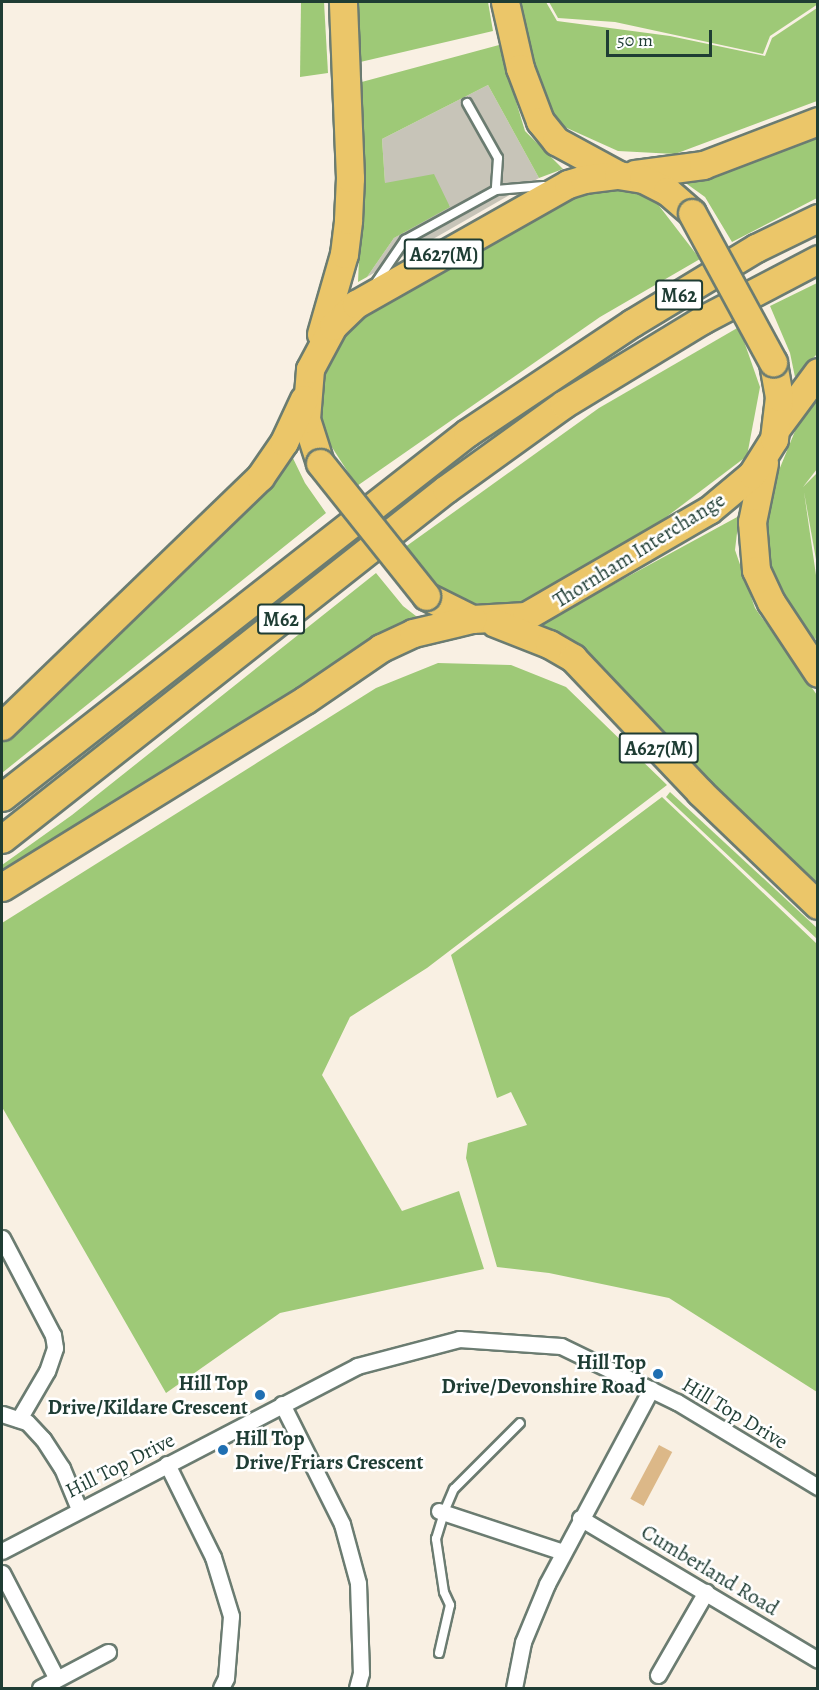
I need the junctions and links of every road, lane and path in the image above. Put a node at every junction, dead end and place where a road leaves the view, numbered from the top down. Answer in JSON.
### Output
{"nodes":[{"id":1,"x":343,"y":2,"type":"edge"},
{"id":2,"x":505,"y":2,"type":"edge"},
{"id":3,"x":467,"y":103,"type":"dead end"},
{"id":4,"x":818,"y":121,"type":"edge"},
{"id":5,"x":622,"y":175,"type":"junction"},
{"id":6,"x":568,"y":184,"type":"junction"},
{"id":7,"x":496,"y":190,"type":"junction"},
{"id":8,"x":818,"y":218,"type":"edge"},
{"id":9,"x":818,"y":259,"type":"edge"},
{"id":10,"x":367,"y":297,"type":"junction"},
{"id":11,"x":316,"y":353,"type":"junction"},
{"id":12,"x":818,"y":372,"type":"edge"},
{"id":13,"x":305,"y":395,"type":"junction"},
{"id":14,"x":777,"y":426,"type":"junction"},
{"id":15,"x":767,"y":453,"type":"junction"},
{"id":16,"x":478,"y":619,"type":"junction"},
{"id":17,"x":818,"y":673,"type":"edge"},
{"id":18,"x":2,"y":726,"type":"edge"},
{"id":19,"x":2,"y":797,"type":"edge"},
{"id":20,"x":2,"y":839,"type":"edge"},
{"id":21,"x":2,"y":887,"type":"edge"},
{"id":22,"x":818,"y":905,"type":"edge"},
{"id":23,"x":2,"y":1240,"type":"edge"},
{"id":24,"x":651,"y":1389,"type":"junction"},
{"id":25,"x":282,"y":1404,"type":"junction"},
{"id":26,"x":2,"y":1414,"type":"edge"},
{"id":27,"x":19,"y":1419,"type":"junction"},
{"id":28,"x":520,"y":1423,"type":"dead end"},
{"id":29,"x":167,"y":1464,"type":"junction"},
{"id":30,"x":818,"y":1487,"type":"edge"},
{"id":31,"x":80,"y":1509,"type":"junction"},
{"id":32,"x":441,"y":1511,"type":"junction"},
{"id":33,"x":580,"y":1518,"type":"junction"},
{"id":34,"x":2,"y":1551,"type":"edge"},
{"id":35,"x":563,"y":1552,"type":"junction"},
{"id":36,"x":2,"y":1573,"type":"edge"},
{"id":37,"x":706,"y":1592,"type":"junction"},
{"id":38,"x":108,"y":1652,"type":"dead end"},
{"id":39,"x":439,"y":1653,"type":"dead end"},
{"id":40,"x":818,"y":1660,"type":"edge"},
{"id":41,"x":658,"y":1675,"type":"dead end"},
{"id":42,"x":57,"y":1679,"type":"junction"},
{"id":43,"x":40,"y":1689,"type":"edge"},
{"id":44,"x":221,"y":1689,"type":"edge"},
{"id":45,"x":357,"y":1689,"type":"edge"},
{"id":46,"x":514,"y":1689,"type":"edge"}],
"edges":[{"from":1,"to":11,"type":"highway","number":"A627(M)"},
{"from":2,"to":5,"type":"highway","number":"A627(M)"},
{"from":3,"to":7,"type":"lane"},
{"from":4,"to":5,"type":"highway"},
{"from":5,"to":6,"type":"highway","name":"Thornham Interchange","number":"A627(M)"},
{"from":5,"to":14,"type":"highway","name":"Thornham Interchange","number":"A627(M)","bridge":true},
{"from":6,"to":7,"type":"lane"},
{"from":6,"to":10,"type":"highway","name":"Thornham Interchange","number":"A627(M)"},
{"from":7,"to":10,"type":"lane"},
{"from":8,"to":19,"type":"highway","number":"M62"},
{"from":9,"to":20,"type":"highway","number":"M62"},
{"from":10,"to":11,"type":"highway","name":"Thornham Interchange","number":"A627(M)"},
{"from":11,"to":13,"type":"highway","name":"Thornham Interchange","number":"A627(M)"},
{"from":12,"to":14,"type":"highway"},
{"from":13,"to":16,"type":"highway","name":"Thornham Interchange","number":"A627(M)","bridge":true},
{"from":13,"to":18,"type":"highway"},
{"from":14,"to":15,"type":"highway","name":"Thornham Interchange","number":"A627(M)"},
{"from":15,"to":16,"type":"highway","name":"Thornham Interchange","number":"A627(M)"},
{"from":15,"to":17,"type":"highway","number":"A627(M)"},
{"from":16,"to":21,"type":"highway"},
{"from":16,"to":22,"type":"highway","number":"A627(M)"},
{"from":23,"to":27,"type":"street"},
{"from":24,"to":25,"type":"street","name":"Hill Top Drive"},
{"from":24,"to":30,"type":"street","name":"Hill Top Drive"},
{"from":24,"to":33,"type":"street"},
{"from":25,"to":29,"type":"street","name":"Hill Top Drive"},
{"from":25,"to":45,"type":"street"},
{"from":26,"to":27,"type":"street"},
{"from":27,"to":31,"type":"street"},
{"from":28,"to":32,"type":"lane"},
{"from":29,"to":31,"type":"street","name":"Hill Top Drive"},
{"from":29,"to":44,"type":"street"},
{"from":31,"to":34,"type":"street","name":"Hill Top Drive"},
{"from":32,"to":35,"type":"street"},
{"from":32,"to":39,"type":"lane"},
{"from":33,"to":35,"type":"street"},
{"from":33,"to":37,"type":"street","name":"Cumberland Road"},
{"from":35,"to":46,"type":"street"},
{"from":36,"to":42,"type":"street"},
{"from":37,"to":40,"type":"street","name":"Cumberland Road"},
{"from":37,"to":41,"type":"street"},
{"from":38,"to":42,"type":"street"},
{"from":42,"to":43,"type":"street"}]}
